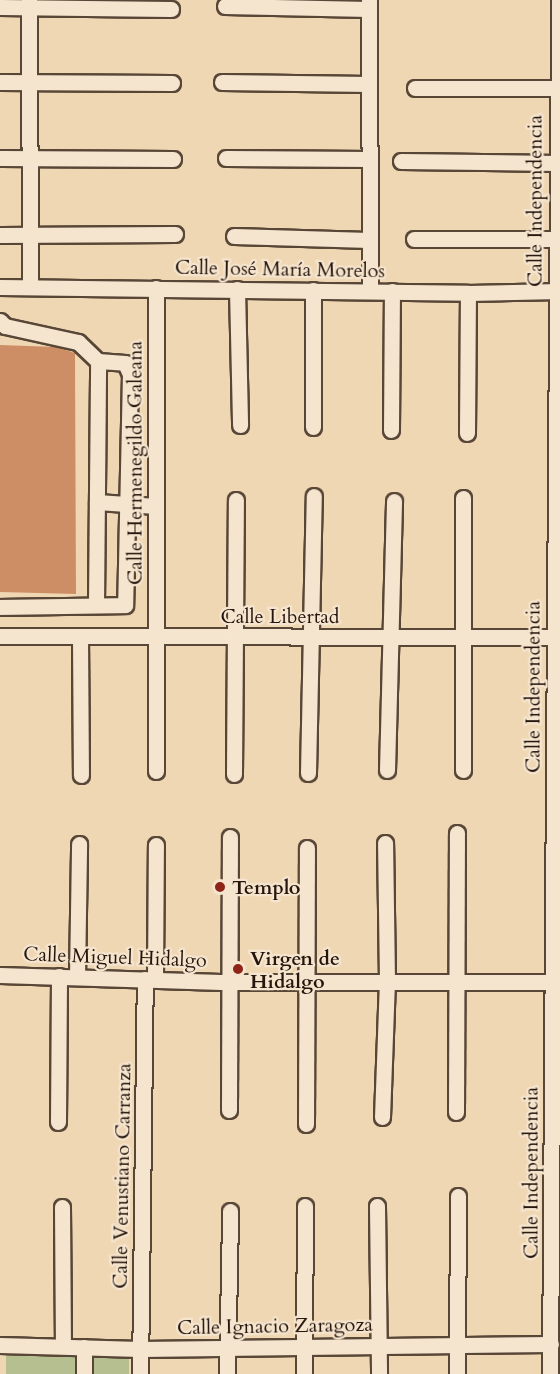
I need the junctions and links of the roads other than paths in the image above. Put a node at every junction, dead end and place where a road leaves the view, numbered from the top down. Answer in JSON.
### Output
{"nodes":[{"id":1,"x":559,"y":0,"type":"edge"},
{"id":2,"x":29,"y":4,"type":"edge"},
{"id":3,"x":369,"y":4,"type":"edge"},
{"id":4,"x":225,"y":6,"type":"dead end"},
{"id":5,"x":0,"y":7,"type":"edge"},
{"id":6,"x":171,"y":9,"type":"dead end"},
{"id":7,"x":0,"y":82,"type":"edge"},
{"id":8,"x":29,"y":82,"type":"junction"},
{"id":9,"x":222,"y":82,"type":"dead end"},
{"id":10,"x":172,"y":83,"type":"dead end"},
{"id":11,"x":369,"y":84,"type":"junction"},
{"id":12,"x":415,"y":88,"type":"dead end"},
{"id":13,"x":556,"y":88,"type":"junction"},
{"id":14,"x":0,"y":158,"type":"edge"},
{"id":15,"x":29,"y":158,"type":"junction"},
{"id":16,"x":226,"y":158,"type":"dead end"},
{"id":17,"x":173,"y":159,"type":"dead end"},
{"id":18,"x":369,"y":159,"type":"junction"},
{"id":19,"x":401,"y":161,"type":"dead end"},
{"id":20,"x":557,"y":163,"type":"junction"},
{"id":21,"x":30,"y":234,"type":"junction"},
{"id":22,"x":175,"y":234,"type":"dead end"},
{"id":23,"x":0,"y":235,"type":"edge"},
{"id":24,"x":234,"y":236,"type":"dead end"},
{"id":25,"x":414,"y":239,"type":"dead end"},
{"id":26,"x":557,"y":239,"type":"junction"},
{"id":27,"x":369,"y":240,"type":"junction"},
{"id":28,"x":30,"y":286,"type":"junction"},
{"id":29,"x":0,"y":287,"type":"edge"},
{"id":30,"x":156,"y":288,"type":"junction"},
{"id":31,"x":237,"y":289,"type":"junction"},
{"id":32,"x":313,"y":290,"type":"junction"},
{"id":33,"x":370,"y":291,"type":"junction"},
{"id":34,"x":392,"y":291,"type":"junction"},
{"id":35,"x":558,"y":291,"type":"edge"},
{"id":36,"x":468,"y":293,"type":"junction"},
{"id":37,"x":0,"y":321,"type":"edge"},
{"id":38,"x":98,"y":361,"type":"junction"},
{"id":39,"x":240,"y":424,"type":"dead end"},
{"id":40,"x":313,"y":427,"type":"dead end"},
{"id":41,"x":391,"y":430,"type":"dead end"},
{"id":42,"x":467,"y":433,"type":"dead end"},
{"id":43,"x":314,"y":496,"type":"dead end"},
{"id":44,"x":463,"y":498,"type":"dead end"},
{"id":45,"x":236,"y":500,"type":"dead end"},
{"id":46,"x":394,"y":501,"type":"dead end"},
{"id":47,"x":97,"y":502,"type":"junction"},
{"id":48,"x":127,"y":504,"type":"junction"},
{"id":49,"x":156,"y":506,"type":"junction"},
{"id":50,"x":96,"y":605,"type":"junction"},
{"id":51,"x":0,"y":607,"type":"edge"},
{"id":52,"x":0,"y":636,"type":"edge"},
{"id":53,"x":80,"y":637,"type":"junction"},
{"id":54,"x":310,"y":637,"type":"junction"},
{"id":55,"x":390,"y":637,"type":"junction"},
{"id":56,"x":462,"y":637,"type":"junction"},
{"id":57,"x":557,"y":637,"type":"edge"},
{"id":58,"x":156,"y":638,"type":"junction"},
{"id":59,"x":234,"y":638,"type":"junction"},
{"id":60,"x":387,"y":770,"type":"dead end"},
{"id":61,"x":463,"y":770,"type":"dead end"},
{"id":62,"x":156,"y":771,"type":"dead end"},
{"id":63,"x":308,"y":773,"type":"dead end"},
{"id":64,"x":234,"y":774,"type":"dead end"},
{"id":65,"x":81,"y":775,"type":"dead end"},
{"id":66,"x":458,"y":833,"type":"dead end"},
{"id":67,"x":230,"y":837,"type":"dead end"},
{"id":68,"x":385,"y":843,"type":"dead end"},
{"id":69,"x":79,"y":844,"type":"dead end"},
{"id":70,"x":156,"y":845,"type":"dead end"},
{"id":71,"x":307,"y":848,"type":"dead end"},
{"id":72,"x":0,"y":975,"type":"edge"},
{"id":73,"x":59,"y":976,"type":"junction"},
{"id":74,"x":76,"y":976,"type":"junction"},
{"id":75,"x":150,"y":978,"type":"junction"},
{"id":76,"x":307,"y":980,"type":"junction"},
{"id":77,"x":458,"y":980,"type":"junction"},
{"id":78,"x":387,"y":981,"type":"junction"},
{"id":79,"x":229,"y":982,"type":"junction"},
{"id":80,"x":557,"y":982,"type":"edge"},
{"id":81,"x":229,"y":1110,"type":"dead end"},
{"id":82,"x":456,"y":1112,"type":"dead end"},
{"id":83,"x":382,"y":1117,"type":"dead end"},
{"id":84,"x":58,"y":1122,"type":"dead end"},
{"id":85,"x":306,"y":1124,"type":"dead end"},
{"id":86,"x":458,"y":1196,"type":"dead end"},
{"id":87,"x":305,"y":1206,"type":"dead end"},
{"id":88,"x":377,"y":1206,"type":"dead end"},
{"id":89,"x":62,"y":1207,"type":"dead end"},
{"id":90,"x":230,"y":1211,"type":"dead end"},
{"id":91,"x":457,"y":1344,"type":"junction"},
{"id":92,"x":551,"y":1344,"type":"junction"},
{"id":93,"x":0,"y":1345,"type":"edge"},
{"id":94,"x":63,"y":1346,"type":"junction"},
{"id":95,"x":305,"y":1346,"type":"junction"},
{"id":96,"x":378,"y":1346,"type":"junction"},
{"id":97,"x":84,"y":1347,"type":"junction"},
{"id":98,"x":227,"y":1347,"type":"junction"},
{"id":99,"x":140,"y":1349,"type":"junction"},
{"id":100,"x":551,"y":1373,"type":"edge"},
{"id":101,"x":84,"y":1374,"type":"edge"},
{"id":102,"x":140,"y":1374,"type":"edge"},
{"id":103,"x":227,"y":1374,"type":"edge"},
{"id":104,"x":304,"y":1374,"type":"edge"},
{"id":105,"x":379,"y":1374,"type":"edge"},
{"id":106,"x":457,"y":1374,"type":"edge"}],
"edges":[{"from":1,"to":13,"type":"street","name":"Calle Independencia"},
{"from":2,"to":5,"type":"street"},
{"from":2,"to":6,"type":"street"},
{"from":2,"to":8,"type":"street"},
{"from":3,"to":4,"type":"street"},
{"from":3,"to":11,"type":"street"},
{"from":7,"to":8,"type":"street"},
{"from":8,"to":10,"type":"street"},
{"from":8,"to":15,"type":"street"},
{"from":9,"to":11,"type":"street"},
{"from":11,"to":18,"type":"street"},
{"from":12,"to":13,"type":"street"},
{"from":13,"to":20,"type":"street","name":"Calle Independencia"},
{"from":14,"to":15,"type":"street"},
{"from":15,"to":17,"type":"street"},
{"from":15,"to":21,"type":"street"},
{"from":16,"to":18,"type":"street"},
{"from":18,"to":27,"type":"street"},
{"from":19,"to":20,"type":"street"},
{"from":20,"to":26,"type":"street","name":"Calle Independencia"},
{"from":21,"to":22,"type":"street"},
{"from":21,"to":23,"type":"street"},
{"from":21,"to":28,"type":"street"},
{"from":24,"to":27,"type":"street"},
{"from":25,"to":26,"type":"street"},
{"from":26,"to":35,"type":"street","name":"Calle Independencia"},
{"from":27,"to":33,"type":"street"},
{"from":28,"to":29,"type":"street","name":"Calle José María Morelos"},
{"from":28,"to":30,"type":"street","name":"Calle José María Morelos"},
{"from":30,"to":31,"type":"street","name":"Calle José María Morelos"},
{"from":30,"to":49,"type":"street","name":"Calle Hermenegildo Galeana"},
{"from":31,"to":32,"type":"street","name":"Calle José María Morelos"},
{"from":31,"to":39,"type":"street"},
{"from":32,"to":33,"type":"street","name":"Calle José María Morelos"},
{"from":32,"to":40,"type":"street"},
{"from":33,"to":34,"type":"street","name":"Calle José María Morelos"},
{"from":34,"to":36,"type":"street","name":"Calle José María Morelos"},
{"from":34,"to":41,"type":"street"},
{"from":35,"to":36,"type":"street","name":"Calle José María Morelos"},
{"from":35,"to":57,"type":"street","name":"Calle Independencia"},
{"from":36,"to":42,"type":"street"},
{"from":37,"to":38,"type":"street"},
{"from":38,"to":47,"type":"street"},
{"from":38,"to":48,"type":"street"},
{"from":43,"to":54,"type":"street"},
{"from":44,"to":56,"type":"street"},
{"from":45,"to":59,"type":"street"},
{"from":46,"to":55,"type":"street"},
{"from":47,"to":48,"type":"street"},
{"from":47,"to":50,"type":"street"},
{"from":48,"to":49,"type":"street"},
{"from":48,"to":50,"type":"street"},
{"from":49,"to":58,"type":"street","name":"Calle Hermenegildo Galeana"},
{"from":50,"to":51,"type":"street"},
{"from":52,"to":53,"type":"street","name":"Calle Libertad"},
{"from":53,"to":58,"type":"street","name":"Calle Libertad"},
{"from":53,"to":65,"type":"street"},
{"from":54,"to":55,"type":"street","name":"Calle Libertad"},
{"from":54,"to":59,"type":"street","name":"Calle Libertad"},
{"from":54,"to":63,"type":"street"},
{"from":55,"to":56,"type":"street","name":"Calle Libertad"},
{"from":55,"to":60,"type":"street"},
{"from":56,"to":57,"type":"street","name":"Calle Libertad"},
{"from":56,"to":61,"type":"street"},
{"from":57,"to":80,"type":"street","name":"Calle Independencia"},
{"from":58,"to":59,"type":"street","name":"Calle Libertad"},
{"from":58,"to":62,"type":"street","name":"Calle Hermenegildo Galeana"},
{"from":59,"to":64,"type":"street"},
{"from":66,"to":77,"type":"street"},
{"from":67,"to":79,"type":"street"},
{"from":68,"to":78,"type":"street"},
{"from":69,"to":74,"type":"street"},
{"from":70,"to":75,"type":"street","name":"Calle Venustiano Carranza"},
{"from":71,"to":76,"type":"street"},
{"from":72,"to":73,"type":"street","name":"Calle Miguel Hidalgo"},
{"from":73,"to":74,"type":"street","name":"Calle Miguel Hidalgo"},
{"from":73,"to":84,"type":"street"},
{"from":74,"to":75,"type":"street","name":"Calle Miguel Hidalgo"},
{"from":75,"to":79,"type":"street","name":"Calle Miguel Hidalgo"},
{"from":75,"to":99,"type":"street","name":"Calle Venustiano Carranza"},
{"from":76,"to":78,"type":"street","name":"Calle Miguel Hidalgo"},
{"from":76,"to":79,"type":"street","name":"Calle Miguel Hidalgo"},
{"from":76,"to":85,"type":"street"},
{"from":77,"to":78,"type":"street","name":"Calle Miguel Hidalgo"},
{"from":77,"to":80,"type":"street","name":"Calle Miguel Hidalgo"},
{"from":77,"to":82,"type":"street"},
{"from":78,"to":83,"type":"street"},
{"from":79,"to":81,"type":"street"},
{"from":80,"to":92,"type":"street","name":"Calle Independencia"},
{"from":86,"to":91,"type":"street"},
{"from":87,"to":95,"type":"street"},
{"from":88,"to":96,"type":"street"},
{"from":89,"to":94,"type":"street"},
{"from":90,"to":98,"type":"street"},
{"from":91,"to":92,"type":"street","name":"Calle Ignacio Zaragoza"},
{"from":91,"to":96,"type":"street","name":"Calle Ignacio Zaragoza"},
{"from":91,"to":106,"type":"street"},
{"from":92,"to":100,"type":"street","name":"Calle Independencia"},
{"from":93,"to":94,"type":"street","name":"Calle Ignacio Zaragoza"},
{"from":94,"to":97,"type":"street","name":"Calle Ignacio Zaragoza"},
{"from":95,"to":96,"type":"street","name":"Calle Ignacio Zaragoza"},
{"from":95,"to":98,"type":"street","name":"Calle Ignacio Zaragoza"},
{"from":95,"to":104,"type":"street"},
{"from":96,"to":105,"type":"street"},
{"from":97,"to":99,"type":"street","name":"Calle Ignacio Zaragoza"},
{"from":97,"to":101,"type":"street"},
{"from":98,"to":99,"type":"street","name":"Calle Ignacio Zaragoza"},
{"from":98,"to":103,"type":"street"},
{"from":99,"to":102,"type":"street","name":"Calle Venustiano Carranza"}]}
